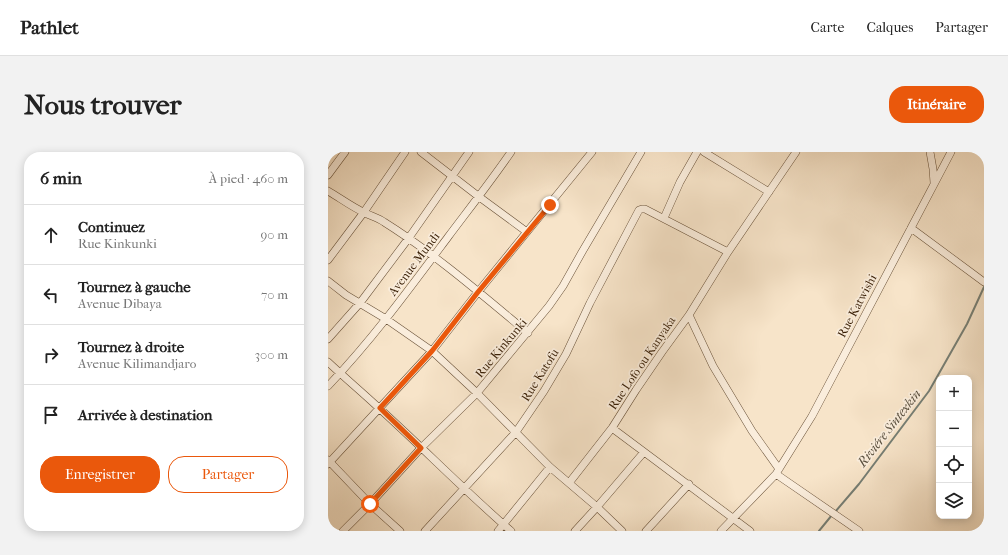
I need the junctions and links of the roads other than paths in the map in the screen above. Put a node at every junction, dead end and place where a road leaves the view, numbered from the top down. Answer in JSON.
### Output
{"nodes":[{"id":1,"x":345,"y":152,"type":"edge"},
{"id":2,"x":421,"y":152,"type":"edge"},
{"id":3,"x":469,"y":152,"type":"edge"},
{"id":4,"x":511,"y":152,"type":"edge"},
{"id":5,"x":592,"y":152,"type":"edge"},
{"id":6,"x":641,"y":152,"type":"edge"},
{"id":7,"x":697,"y":152,"type":"edge"},
{"id":8,"x":704,"y":152,"type":"edge"},
{"id":9,"x":796,"y":152,"type":"edge"},
{"id":10,"x":930,"y":152,"type":"edge"},
{"id":11,"x":951,"y":152,"type":"edge"},
{"id":12,"x":402,"y":153,"type":"edge"},
{"id":13,"x":328,"y":175,"type":"edge"},
{"id":14,"x":452,"y":176,"type":"junction"},
{"id":15,"x":934,"y":183,"type":"junction"},
{"id":16,"x":328,"y":191,"type":"edge"},
{"id":17,"x":769,"y":192,"type":"junction"},
{"id":18,"x":478,"y":196,"type":"junction"},
{"id":19,"x":364,"y":212,"type":"junction"},
{"id":20,"x":664,"y":218,"type":"junction"},
{"id":21,"x":911,"y":228,"type":"junction"},
{"id":22,"x":527,"y":232,"type":"junction"},
{"id":23,"x":408,"y":239,"type":"junction"},
{"id":24,"x":728,"y":252,"type":"junction"},
{"id":25,"x":434,"y":257,"type":"junction"},
{"id":26,"x":328,"y":260,"type":"edge"},
{"id":27,"x":328,"y":281,"type":"edge"},
{"id":28,"x":984,"y":282,"type":"edge"},
{"id":29,"x":478,"y":292,"type":"junction"},
{"id":30,"x":360,"y":303,"type":"junction"},
{"id":31,"x":689,"y":315,"type":"junction"},
{"id":32,"x":386,"y":319,"type":"junction"},
{"id":33,"x":528,"y":334,"type":"junction"},
{"id":34,"x":328,"y":339,"type":"edge"},
{"id":35,"x":432,"y":351,"type":"junction"},
{"id":36,"x":328,"y":362,"type":"edge"},
{"id":37,"x":340,"y":373,"type":"junction"},
{"id":38,"x":328,"y":386,"type":"edge"},
{"id":39,"x":477,"y":393,"type":"junction"},
{"id":40,"x":380,"y":408,"type":"junction"},
{"id":41,"x":612,"y":428,"type":"junction"},
{"id":42,"x":516,"y":432,"type":"junction"},
{"id":43,"x":421,"y":448,"type":"junction"},
{"id":44,"x":644,"y":452,"type":"junction"},
{"id":45,"x":329,"y":462,"type":"edge"},
{"id":46,"x":550,"y":467,"type":"junction"},
{"id":47,"x":778,"y":472,"type":"junction"},
{"id":48,"x":568,"y":483,"type":"junction"},
{"id":49,"x":689,"y":484,"type":"junction"},
{"id":50,"x":465,"y":488,"type":"junction"},
{"id":51,"x":370,"y":504,"type":"junction"},
{"id":52,"x":597,"y":507,"type":"junction"},
{"id":53,"x":733,"y":518,"type":"junction"},
{"id":54,"x":503,"y":524,"type":"junction"},
{"id":55,"x":344,"y":531,"type":"edge"},
{"id":56,"x":400,"y":531,"type":"edge"},
{"id":57,"x":425,"y":531,"type":"edge"},
{"id":58,"x":498,"y":531,"type":"edge"},
{"id":59,"x":511,"y":531,"type":"edge"},
{"id":60,"x":574,"y":531,"type":"edge"},
{"id":61,"x":622,"y":531,"type":"edge"},
{"id":62,"x":646,"y":531,"type":"edge"},
{"id":63,"x":721,"y":531,"type":"edge"},
{"id":64,"x":750,"y":531,"type":"edge"},
{"id":65,"x":859,"y":531,"type":"edge"}],
"edges":[{"from":1,"to":13,"type":"street"},
{"from":2,"to":14,"type":"street"},
{"from":3,"to":14,"type":"street"},
{"from":4,"to":18,"type":"street","name":"Avenue Mundi"},
{"from":5,"to":22,"type":"street"},
{"from":6,"to":33,"type":"street","name":"Rue Kinkunki"},
{"from":7,"to":20,"type":"street"},
{"from":8,"to":17,"type":"street"},
{"from":9,"to":17,"type":"street","name":"Rue Lofo ou Kanyaka"},
{"from":10,"to":15,"type":"street"},
{"from":11,"to":15,"type":"street","name":"Rue Katwishi"},
{"from":12,"to":19,"type":"street"},
{"from":14,"to":18,"type":"street"},
{"from":14,"to":23,"type":"street"},
{"from":15,"to":21,"type":"street","name":"Rue Katwishi"},
{"from":16,"to":19,"type":"street"},
{"from":17,"to":24,"type":"street","name":"Rue Lofo ou Kanyaka"},
{"from":18,"to":22,"type":"street"},
{"from":18,"to":25,"type":"street","name":"Avenue Mundi"},
{"from":19,"to":23,"type":"street"},
{"from":19,"to":26,"type":"street"},
{"from":20,"to":24,"type":"street"},
{"from":20,"to":42,"type":"street","name":"Rue Katofu"},
{"from":21,"to":28,"type":"street"},
{"from":21,"to":47,"type":"street","name":"Rue Katwishi"},
{"from":22,"to":29,"type":"street"},
{"from":23,"to":25,"type":"street"},
{"from":23,"to":30,"type":"street"},
{"from":24,"to":31,"type":"street","name":"Rue Lofo ou Kanyaka"},
{"from":25,"to":29,"type":"street"},
{"from":25,"to":32,"type":"street","name":"Avenue Mundi"},
{"from":27,"to":30,"type":"street"},
{"from":29,"to":33,"type":"street"},
{"from":29,"to":35,"type":"street"},
{"from":30,"to":32,"type":"street"},
{"from":30,"to":34,"type":"street"},
{"from":31,"to":41,"type":"street","name":"Rue Lofo ou Kanyaka"},
{"from":31,"to":47,"type":"street"},
{"from":32,"to":35,"type":"street"},
{"from":32,"to":37,"type":"street","name":"Avenue Mundi"},
{"from":33,"to":39,"type":"street","name":"Rue Kinkunki"},
{"from":35,"to":39,"type":"street"},
{"from":35,"to":40,"type":"street"},
{"from":36,"to":37,"type":"street"},
{"from":37,"to":38,"type":"street","name":"Avenue Mundi"},
{"from":37,"to":40,"type":"street"},
{"from":39,"to":42,"type":"street"},
{"from":39,"to":43,"type":"street","name":"Rue Kinkunki"},
{"from":40,"to":43,"type":"street"},
{"from":40,"to":45,"type":"street"},
{"from":41,"to":44,"type":"street"},
{"from":41,"to":48,"type":"street","name":"Rue Lofo ou Kanyaka"},
{"from":42,"to":46,"type":"street"},
{"from":42,"to":50,"type":"street","name":"Rue Katofu"},
{"from":43,"to":50,"type":"street"},
{"from":43,"to":51,"type":"street","name":"Rue Kinkunki"},
{"from":44,"to":49,"type":"street"},
{"from":44,"to":52,"type":"street"},
{"from":45,"to":51,"type":"street"},
{"from":46,"to":48,"type":"street"},
{"from":46,"to":54,"type":"street"},
{"from":47,"to":53,"type":"street","name":"Rue Katwishi"},
{"from":47,"to":65,"type":"street"},
{"from":48,"to":52,"type":"street"},
{"from":49,"to":53,"type":"street"},
{"from":49,"to":62,"type":"street"},
{"from":50,"to":54,"type":"street"},
{"from":50,"to":57,"type":"street","name":"Rue Katofu"},
{"from":51,"to":55,"type":"street","name":"Rue Kinkunki"},
{"from":51,"to":56,"type":"street"},
{"from":52,"to":60,"type":"street"},
{"from":52,"to":61,"type":"street"},
{"from":53,"to":63,"type":"street","name":"Rue Katwishi"},
{"from":53,"to":64,"type":"street"},
{"from":54,"to":58,"type":"street"},
{"from":54,"to":59,"type":"street"}]}
